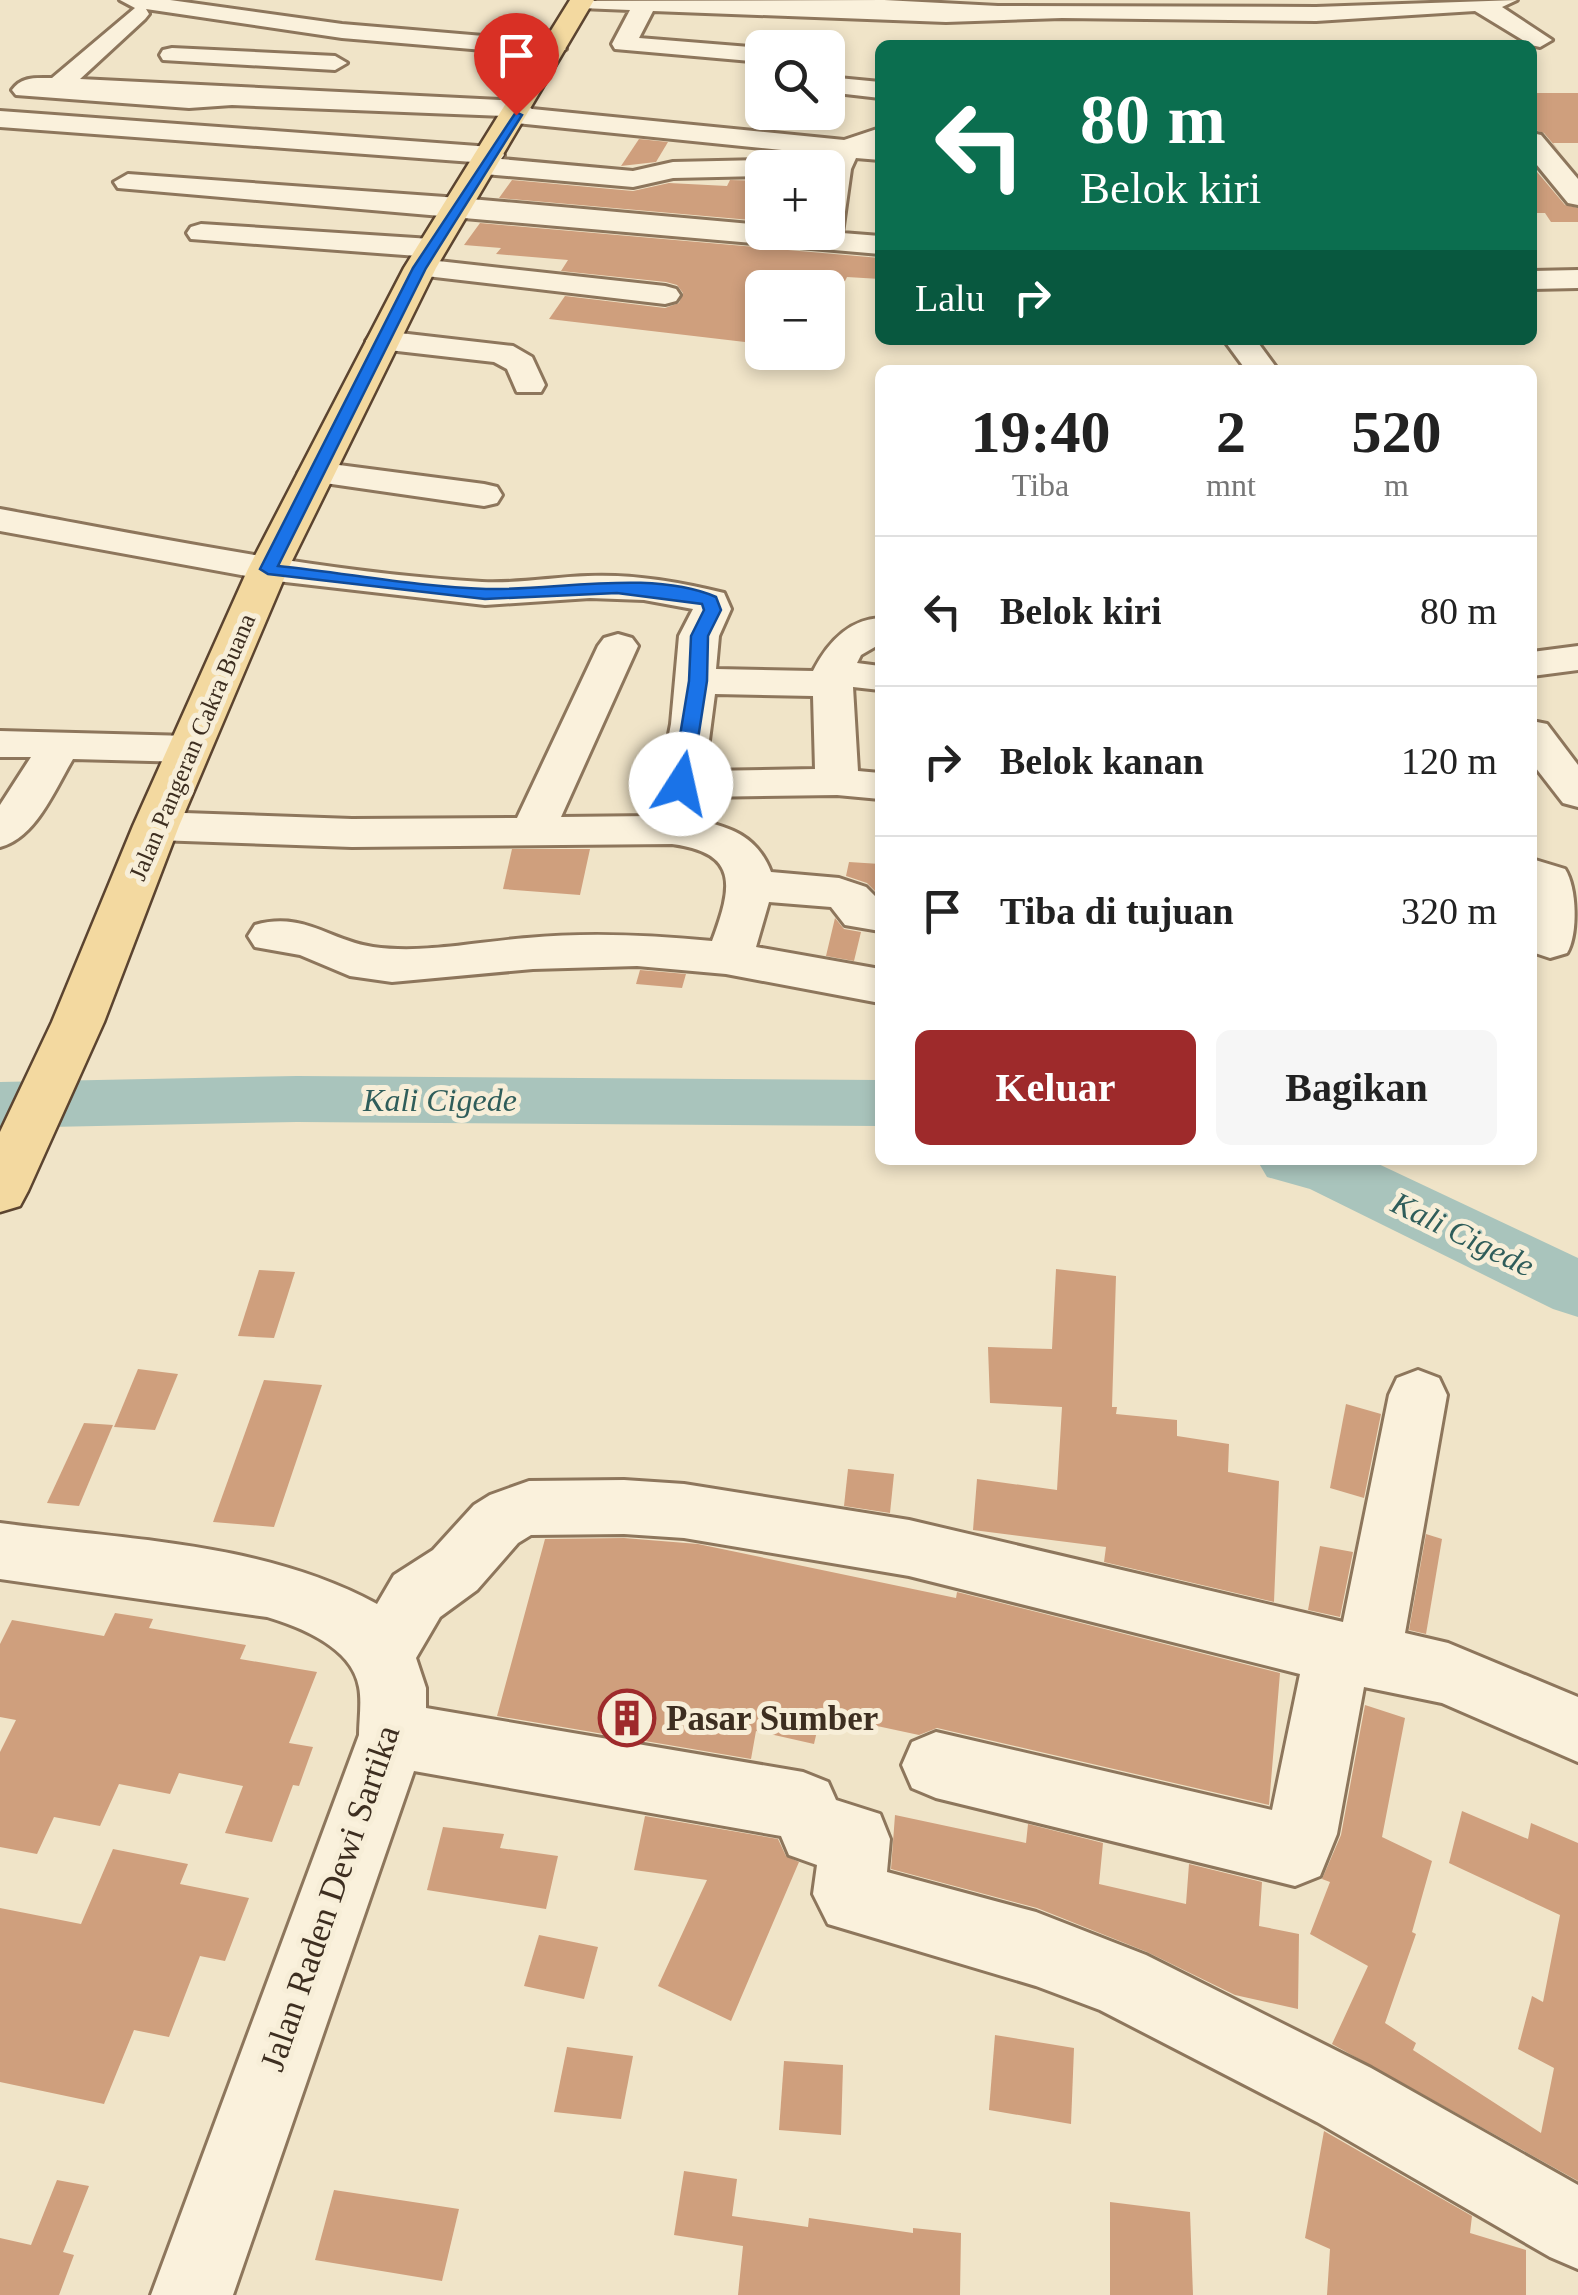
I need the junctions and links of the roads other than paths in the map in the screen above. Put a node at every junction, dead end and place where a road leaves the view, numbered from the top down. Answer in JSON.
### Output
{"nodes":[{"id":1,"x":752,"y":0,"type":"edge"},
{"id":2,"x":1506,"y":0,"type":"edge"},
{"id":3,"x":645,"y":3,"type":"junction"},
{"id":4,"x":800,"y":4,"type":"edge"},
{"id":5,"x":1480,"y":4,"type":"junction"},
{"id":6,"x":1400,"y":5,"type":"edge"},
{"id":7,"x":726,"y":6,"type":"junction"},
{"id":8,"x":134,"y":7,"type":"edge"},
{"id":9,"x":1309,"y":7,"type":"edge"},
{"id":10,"x":998,"y":13,"type":"junction"},
{"id":11,"x":946,"y":15,"type":"junction"},
{"id":12,"x":560,"y":25,"type":"edge"},
{"id":13,"x":792,"y":30,"type":"edge"},
{"id":14,"x":116,"y":31,"type":"junction"},
{"id":15,"x":287,"y":34,"type":"dead end"},
{"id":16,"x":1347,"y":35,"type":"dead end"},
{"id":17,"x":340,"y":39,"type":"dead end"},
{"id":18,"x":940,"y":40,"type":"edge"},
{"id":19,"x":1540,"y":40,"type":"dead end"},
{"id":20,"x":708,"y":51,"type":"junction"},
{"id":21,"x":745,"y":54,"type":"edge"},
{"id":22,"x":172,"y":55,"type":"junction"},
{"id":23,"x":261,"y":59,"type":"junction"},
{"id":24,"x":319,"y":62,"type":"junction"},
{"id":25,"x":356,"y":64,"type":"dead end"},
{"id":26,"x":612,"y":68,"type":"dead end"},
{"id":27,"x":486,"y":70,"type":"dead end"},
{"id":28,"x":745,"y":78,"type":"edge"},
{"id":29,"x":845,"y":87,"type":"edge"},
{"id":30,"x":140,"y":88,"type":"junction"},
{"id":31,"x":54,"y":89,"type":"junction"},
{"id":32,"x":875,"y":90,"type":"edge"},
{"id":33,"x":215,"y":96,"type":"junction"},
{"id":34,"x":518,"y":112,"type":"junction"},
{"id":35,"x":0,"y":119,"type":"edge"},
{"id":36,"x":171,"y":132,"type":"junction"},
{"id":37,"x":875,"y":138,"type":"edge"},
{"id":38,"x":1537,"y":144,"type":"edge"},
{"id":39,"x":848,"y":148,"type":"junction"},
{"id":40,"x":875,"y":151,"type":"edge"},
{"id":41,"x":845,"y":155,"type":"edge"},
{"id":42,"x":488,"y":160,"type":"junction"},
{"id":43,"x":745,"y":167,"type":"edge"},
{"id":44,"x":1566,"y":169,"type":"edge"},
{"id":45,"x":128,"y":182,"type":"dead end"},
{"id":46,"x":220,"y":187,"type":"junction"},
{"id":47,"x":1578,"y":197,"type":"edge"},
{"id":48,"x":459,"y":206,"type":"junction"},
{"id":49,"x":745,"y":233,"type":"edge"},
{"id":50,"x":845,"y":242,"type":"edge"},
{"id":51,"x":875,"y":245,"type":"edge"},
{"id":52,"x":426,"y":258,"type":"junction"},
{"id":53,"x":1537,"y":280,"type":"edge"},
{"id":54,"x":1578,"y":280,"type":"edge"},
{"id":55,"x":664,"y":295,"type":"dead end"},
{"id":56,"x":382,"y":341,"type":"junction"},
{"id":57,"x":529,"y":385,"type":"dead end"},
{"id":58,"x":316,"y":473,"type":"junction"},
{"id":59,"x":484,"y":494,"type":"dead end"},
{"id":60,"x":0,"y":520,"type":"edge"},
{"id":61,"x":268,"y":569,"type":"junction"},
{"id":62,"x":875,"y":631,"type":"edge"},
{"id":63,"x":618,"y":646,"type":"dead end"},
{"id":64,"x":1578,"y":658,"type":"edge"},
{"id":65,"x":1537,"y":663,"type":"edge"},
{"id":66,"x":832,"y":678,"type":"junction"},
{"id":67,"x":875,"y":678,"type":"edge"},
{"id":68,"x":698,"y":681,"type":"junction"},
{"id":69,"x":1550,"y":740,"type":"edge"},
{"id":70,"x":0,"y":744,"type":"edge"},
{"id":71,"x":58,"y":746,"type":"junction"},
{"id":72,"x":188,"y":749,"type":"junction"},
{"id":73,"x":837,"y":782,"type":"junction"},
{"id":74,"x":681,"y":784,"type":"junction"},
{"id":75,"x":875,"y":786,"type":"edge"},
{"id":76,"x":1578,"y":794,"type":"edge"},
{"id":77,"x":156,"y":826,"type":"junction"},
{"id":78,"x":533,"y":830,"type":"junction"},
{"id":79,"x":672,"y":830,"type":"junction"},
{"id":80,"x":0,"y":833,"type":"edge"},
{"id":81,"x":1537,"y":875,"type":"edge"},
{"id":82,"x":750,"y":885,"type":"junction"},
{"id":83,"x":875,"y":915,"type":"edge"},
{"id":84,"x":272,"y":936,"type":"dead end"},
{"id":85,"x":1553,"y":943,"type":"edge"},
{"id":86,"x":726,"y":958,"type":"junction"},
{"id":87,"x":875,"y":985,"type":"edge"},
{"id":88,"x":0,"y":1191,"type":"edge"},
{"id":89,"x":1418,"y":1395,"type":"dead end"},
{"id":90,"x":0,"y":1552,"type":"edge"},
{"id":91,"x":1352,"y":1655,"type":"junction"},
{"id":92,"x":382,"y":1656,"type":"junction"},
{"id":93,"x":1578,"y":1730,"type":"edge"},
{"id":94,"x":392,"y":1735,"type":"junction"},
{"id":95,"x":936,"y":1765,"type":"dead end"},
{"id":96,"x":1578,"y":2229,"type":"edge"},
{"id":97,"x":192,"y":2295,"type":"edge"}],
"edges":[{"from":1,"to":4,"type":"street"},
{"from":2,"to":5,"type":"street"},
{"from":3,"to":7,"type":"street"},
{"from":3,"to":12,"type":"street"},
{"from":3,"to":20,"type":"street"},
{"from":4,"to":7,"type":"street"},
{"from":4,"to":10,"type":"street"},
{"from":4,"to":11,"type":"street"},
{"from":4,"to":13,"type":"street"},
{"from":5,"to":6,"type":"street"},
{"from":5,"to":19,"type":"street"},
{"from":6,"to":9,"type":"street"},
{"from":7,"to":20,"type":"street"},
{"from":8,"to":12,"type":"street"},
{"from":8,"to":14,"type":"street"},
{"from":9,"to":10,"type":"street"},
{"from":9,"to":16,"type":"street"},
{"from":10,"to":11,"type":"street"},
{"from":11,"to":18,"type":"street"},
{"from":12,"to":27,"type":"street"},
{"from":12,"to":34,"type":"main road","name":"Jalan Pangeran Cakra Buana"},
{"from":14,"to":22,"type":"street"},
{"from":14,"to":31,"type":"street"},
{"from":15,"to":23,"type":"street"},
{"from":17,"to":24,"type":"street"},
{"from":20,"to":21,"type":"street"},
{"from":22,"to":23,"type":"street"},
{"from":22,"to":30,"type":"street"},
{"from":23,"to":24,"type":"street"},
{"from":24,"to":25,"type":"street"},
{"from":26,"to":28,"type":"street"},
{"from":29,"to":32,"type":"street"},
{"from":30,"to":31,"type":"street"},
{"from":30,"to":33,"type":"street"},
{"from":31,"to":33,"type":"street"},
{"from":33,"to":34,"type":"street"},
{"from":33,"to":36,"type":"street"},
{"from":34,"to":39,"type":"street"},
{"from":34,"to":42,"type":"main road","name":"Jalan Pangeran Cakra Buana"},
{"from":35,"to":36,"type":"street"},
{"from":36,"to":42,"type":"street"},
{"from":37,"to":39,"type":"street"},
{"from":38,"to":44,"type":"street"},
{"from":39,"to":40,"type":"street"},
{"from":39,"to":41,"type":"street"},
{"from":42,"to":43,"type":"street"},
{"from":42,"to":48,"type":"main road","name":"Jalan Pangeran Cakra Buana"},
{"from":44,"to":47,"type":"street"},
{"from":45,"to":46,"type":"street"},
{"from":46,"to":48,"type":"street"},
{"from":46,"to":52,"type":"street"},
{"from":48,"to":49,"type":"street"},
{"from":48,"to":52,"type":"main road","name":"Jalan Pangeran Cakra Buana"},
{"from":50,"to":51,"type":"street"},
{"from":52,"to":55,"type":"street"},
{"from":52,"to":56,"type":"main road","name":"Jalan Pangeran Cakra Buana"},
{"from":53,"to":54,"type":"street"},
{"from":56,"to":57,"type":"street"},
{"from":56,"to":58,"type":"main road","name":"Jalan Pangeran Cakra Buana"},
{"from":58,"to":59,"type":"street"},
{"from":58,"to":61,"type":"main road","name":"Jalan Pangeran Cakra Buana"},
{"from":60,"to":61,"type":"street"},
{"from":61,"to":68,"type":"street"},
{"from":61,"to":72,"type":"main road","name":"Jalan Pangeran Cakra Buana"},
{"from":62,"to":66,"type":"street"},
{"from":63,"to":78,"type":"street"},
{"from":64,"to":65,"type":"street"},
{"from":66,"to":67,"type":"street"},
{"from":66,"to":68,"type":"street"},
{"from":66,"to":73,"type":"street"},
{"from":68,"to":74,"type":"street"},
{"from":69,"to":76,"type":"street"},
{"from":70,"to":71,"type":"street"},
{"from":71,"to":72,"type":"street"},
{"from":71,"to":80,"type":"street"},
{"from":72,"to":77,"type":"main road","name":"Jalan Pangeran Cakra Buana"},
{"from":73,"to":74,"type":"street"},
{"from":73,"to":75,"type":"street"},
{"from":74,"to":79,"type":"street"},
{"from":77,"to":78,"type":"street"},
{"from":77,"to":88,"type":"main road","name":"Jalan Pangeran Cakra Buana"},
{"from":78,"to":79,"type":"street"},
{"from":79,"to":82,"type":"street"},
{"from":81,"to":85,"type":"street"},
{"from":82,"to":83,"type":"street"},
{"from":82,"to":86,"type":"street"},
{"from":84,"to":86,"type":"street"},
{"from":86,"to":87,"type":"street"},
{"from":89,"to":91,"type":"street"},
{"from":90,"to":92,"type":"street"},
{"from":91,"to":92,"type":"street"},
{"from":91,"to":93,"type":"street"},
{"from":91,"to":95,"type":"street"},
{"from":92,"to":94,"type":"street","name":"Jalan Raden Dewi Sartika"},
{"from":94,"to":96,"type":"street"},
{"from":94,"to":97,"type":"street","name":"Jalan Raden Dewi Sartika"}]}
